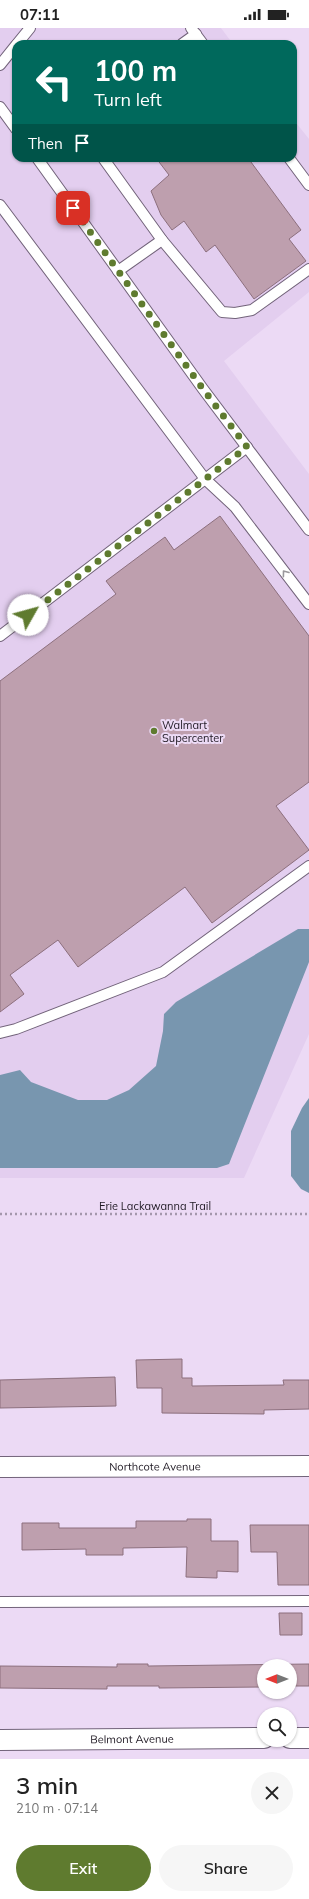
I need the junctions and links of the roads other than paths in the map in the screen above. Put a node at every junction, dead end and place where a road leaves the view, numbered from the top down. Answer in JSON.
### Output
{"nodes":[{"id":1,"x":30,"y":28,"type":"edge"},
{"id":2,"x":194,"y":31,"type":"edge"},
{"id":3,"x":21,"y":40,"type":"edge"},
{"id":4,"x":186,"y":40,"type":"edge"},
{"id":5,"x":200,"y":40,"type":"edge"},
{"id":6,"x":12,"y":51,"type":"edge"},
{"id":7,"x":0,"y":65,"type":"edge"},
{"id":8,"x":0,"y":107,"type":"edge"},
{"id":9,"x":12,"y":124,"type":"edge"},
{"id":10,"x":40,"y":162,"type":"edge"},
{"id":11,"x":107,"y":162,"type":"edge"},
{"id":12,"x":292,"y":162,"type":"edge"},
{"id":13,"x":309,"y":185,"type":"edge"},
{"id":14,"x":0,"y":205,"type":"edge"},
{"id":15,"x":162,"y":240,"type":"junction"},
{"id":16,"x":309,"y":269,"type":"edge"},
{"id":17,"x":118,"y":271,"type":"junction"},
{"id":18,"x":247,"y":447,"type":"junction"},
{"id":19,"x":205,"y":479,"type":"junction"},
{"id":20,"x":309,"y":530,"type":"edge"},
{"id":21,"x":309,"y":604,"type":"edge"},
{"id":22,"x":0,"y":636,"type":"edge"},
{"id":23,"x":309,"y":866,"type":"edge"},
{"id":24,"x":0,"y":1033,"type":"edge"},
{"id":25,"x":309,"y":1466,"type":"edge"},
{"id":26,"x":0,"y":1467,"type":"edge"},
{"id":27,"x":309,"y":1601,"type":"edge"},
{"id":28,"x":0,"y":1602,"type":"edge"},
{"id":29,"x":257,"y":1738,"type":"edge"},
{"id":30,"x":297,"y":1738,"type":"edge"},
{"id":31,"x":309,"y":1738,"type":"edge"},
{"id":32,"x":0,"y":1740,"type":"edge"}],
"edges":[{"from":1,"to":3,"type":"lane"},
{"from":2,"to":4,"type":"lane"},
{"from":2,"to":5,"type":"lane"},
{"from":6,"to":7,"type":"lane"},
{"from":8,"to":9,"type":"lane"},
{"from":10,"to":17,"type":"lane"},
{"from":11,"to":15,"type":"lane"},
{"from":12,"to":13,"type":"lane"},
{"from":14,"to":19,"type":"lane"},
{"from":15,"to":16,"type":"lane"},
{"from":15,"to":17,"type":"lane"},
{"from":17,"to":18,"type":"lane"},
{"from":18,"to":19,"type":"lane"},
{"from":18,"to":20,"type":"lane"},
{"from":21,"to":19,"type":"lane","one_way":true},
{"from":19,"to":22,"type":"lane"},
{"from":23,"to":24,"type":"lane"},
{"from":25,"to":26,"type":"street","name":"Northcote Avenue"},
{"from":27,"to":28,"type":"lane"},
{"from":29,"to":32,"type":"street","name":"Belmont Avenue"},
{"from":30,"to":31,"type":"street"}]}
